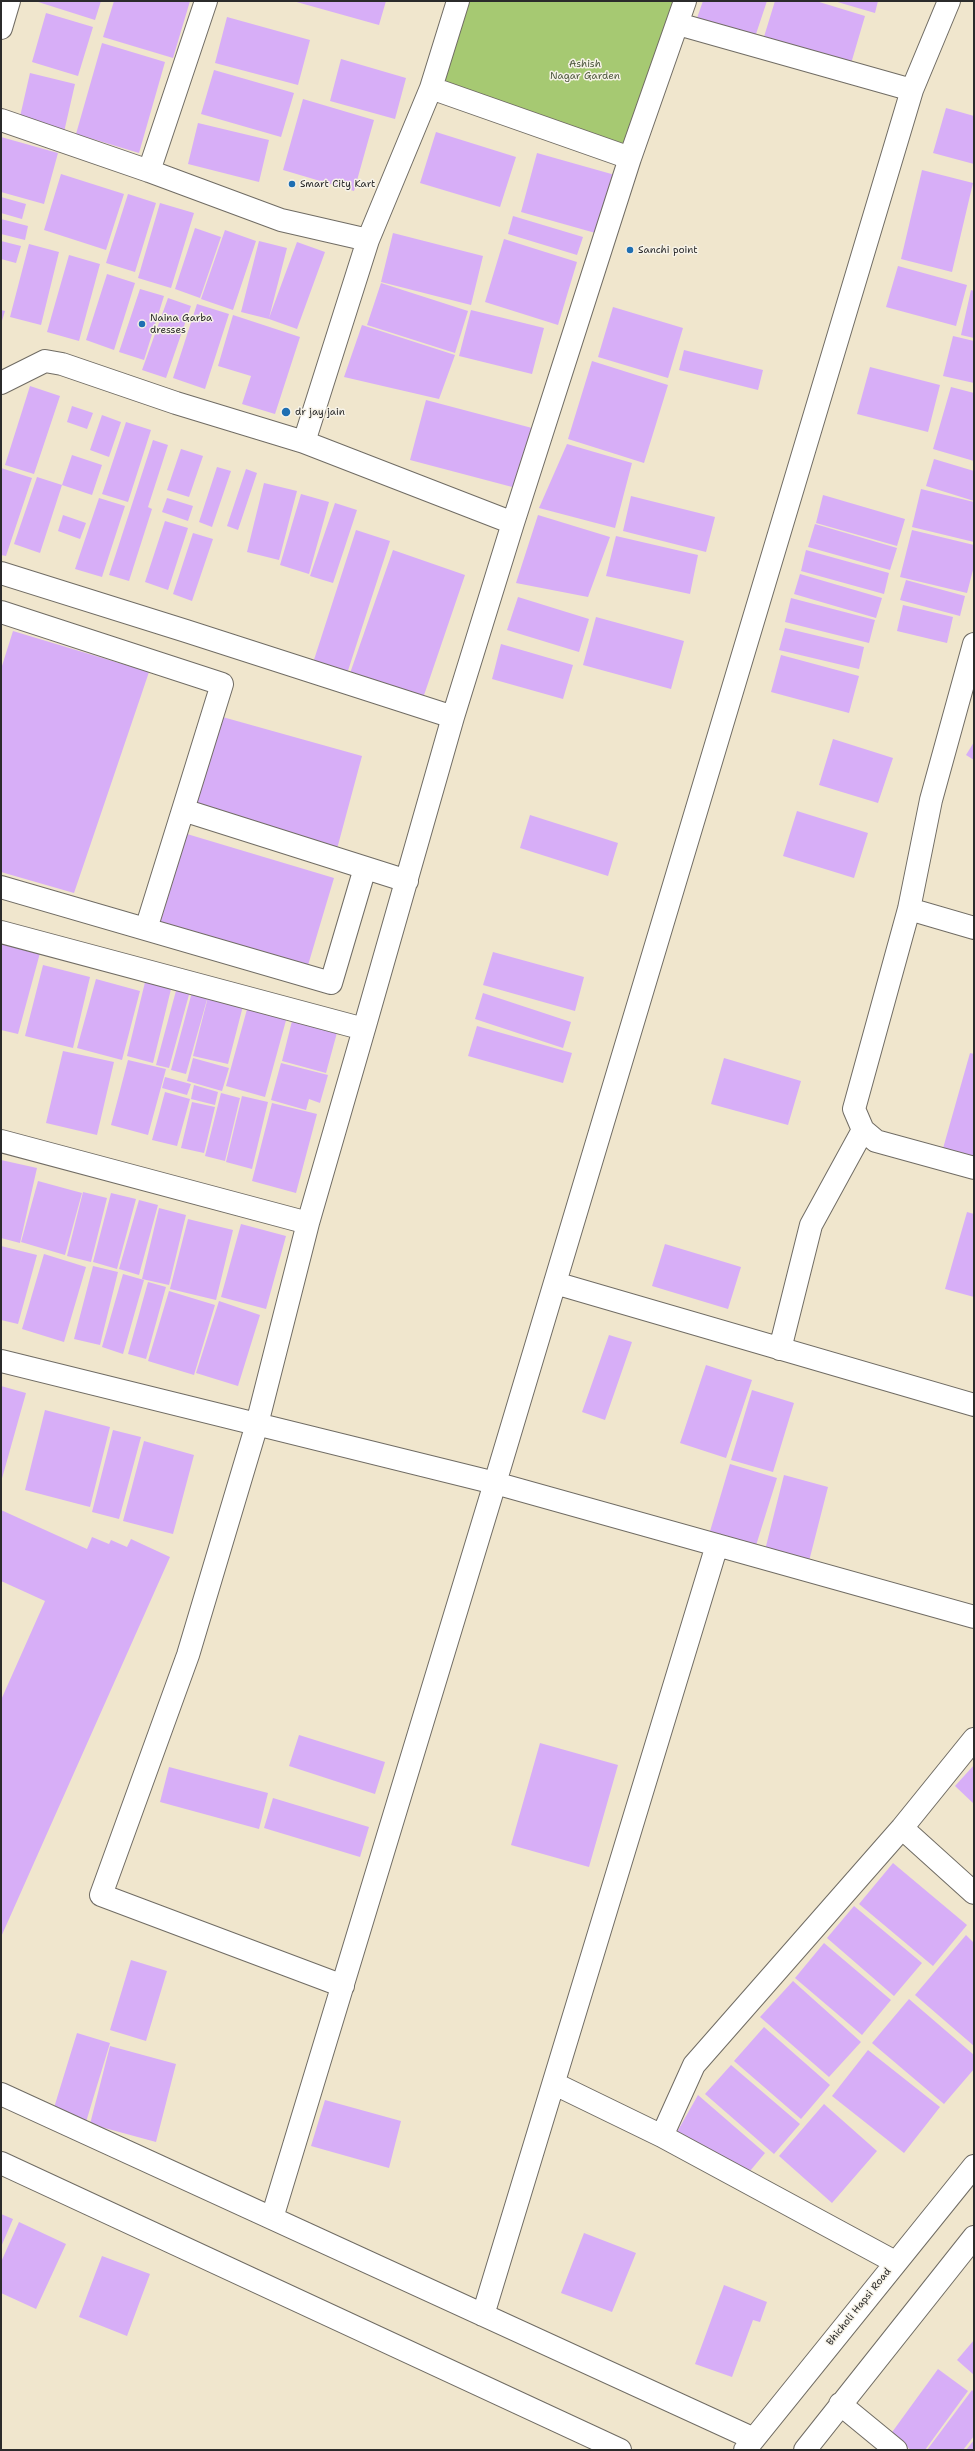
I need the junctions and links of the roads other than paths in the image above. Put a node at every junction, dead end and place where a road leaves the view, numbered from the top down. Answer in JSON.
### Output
{"nodes":[{"id":1,"x":9,"y":1,"type":"edge"},
{"id":2,"x":206,"y":1,"type":"edge"},
{"id":3,"x":458,"y":1,"type":"edge"},
{"id":4,"x":685,"y":1,"type":"edge"},
{"id":5,"x":949,"y":1,"type":"edge"},
{"id":6,"x":678,"y":24,"type":"junction"},
{"id":7,"x":1,"y":28,"type":"edge"},
{"id":8,"x":431,"y":88,"type":"junction"},
{"id":9,"x":912,"y":90,"type":"junction"},
{"id":10,"x":1,"y":120,"type":"edge"},
{"id":11,"x":630,"y":158,"type":"junction"},
{"id":12,"x":149,"y":171,"type":"junction"},
{"id":13,"x":368,"y":240,"type":"junction"},
{"id":14,"x":1,"y":383,"type":"edge"},
{"id":15,"x":304,"y":442,"type":"junction"},
{"id":16,"x":514,"y":523,"type":"junction"},
{"id":17,"x":1,"y":573,"type":"edge"},
{"id":18,"x":1,"y":612,"type":"edge"},
{"id":19,"x":974,"y":644,"type":"edge"},
{"id":20,"x":453,"y":717,"type":"junction"},
{"id":21,"x":183,"y":810,"type":"junction"},
{"id":22,"x":365,"y":868,"type":"junction"},
{"id":23,"x":407,"y":881,"type":"junction"},
{"id":24,"x":1,"y":887,"type":"edge"},
{"id":25,"x":909,"y":909,"type":"junction"},
{"id":26,"x":974,"y":928,"type":"edge"},
{"id":27,"x":146,"y":929,"type":"junction"},
{"id":28,"x":1,"y":932,"type":"edge"},
{"id":29,"x":364,"y":1029,"type":"junction"},
{"id":30,"x":863,"y":1130,"type":"junction"},
{"id":31,"x":1,"y":1141,"type":"edge"},
{"id":32,"x":974,"y":1168,"type":"edge"},
{"id":33,"x":308,"y":1223,"type":"junction"},
{"id":34,"x":555,"y":1283,"type":"junction"},
{"id":35,"x":780,"y":1349,"type":"junction"},
{"id":36,"x":1,"y":1361,"type":"edge"},
{"id":37,"x":974,"y":1405,"type":"edge"},
{"id":38,"x":257,"y":1424,"type":"junction"},
{"id":39,"x":495,"y":1483,"type":"junction"},
{"id":40,"x":717,"y":1545,"type":"junction"},
{"id":41,"x":974,"y":1617,"type":"edge"},
{"id":42,"x":974,"y":1739,"type":"edge"},
{"id":43,"x":902,"y":1828,"type":"junction"},
{"id":44,"x":974,"y":1892,"type":"edge"},
{"id":45,"x":343,"y":1986,"type":"junction"},
{"id":46,"x":555,"y":2084,"type":"junction"},
{"id":47,"x":1,"y":2094,"type":"edge"},
{"id":48,"x":662,"y":2136,"type":"junction"},
{"id":49,"x":1,"y":2163,"type":"edge"},
{"id":50,"x":974,"y":2166,"type":"edge"},
{"id":51,"x":272,"y":2218,"type":"junction"},
{"id":52,"x":974,"y":2238,"type":"edge"},
{"id":53,"x":896,"y":2262,"type":"junction"},
{"id":54,"x":483,"y":2315,"type":"junction"},
{"id":55,"x":840,"y":2404,"type":"junction"},
{"id":56,"x":750,"y":2444,"type":"edge"},
{"id":57,"x":620,"y":2450,"type":"edge"},
{"id":58,"x":804,"y":2450,"type":"edge"},
{"id":59,"x":896,"y":2450,"type":"edge"}],
"edges":[{"from":1,"to":7,"type":"street"},
{"from":2,"to":12,"type":"street"},
{"from":3,"to":8,"type":"street"},
{"from":4,"to":6,"type":"street"},
{"from":5,"to":9,"type":"street"},
{"from":6,"to":9,"type":"street"},
{"from":6,"to":11,"type":"street"},
{"from":8,"to":11,"type":"street"},
{"from":8,"to":13,"type":"street"},
{"from":9,"to":34,"type":"street"},
{"from":10,"to":12,"type":"street"},
{"from":11,"to":16,"type":"street"},
{"from":12,"to":13,"type":"street"},
{"from":13,"to":15,"type":"street"},
{"from":14,"to":15,"type":"street"},
{"from":15,"to":16,"type":"street"},
{"from":16,"to":20,"type":"street"},
{"from":17,"to":20,"type":"street"},
{"from":18,"to":21,"type":"street"},
{"from":19,"to":25,"type":"street"},
{"from":20,"to":23,"type":"street"},
{"from":21,"to":22,"type":"street"},
{"from":21,"to":27,"type":"street"},
{"from":22,"to":23,"type":"street"},
{"from":22,"to":27,"type":"street"},
{"from":23,"to":29,"type":"street"},
{"from":24,"to":27,"type":"street"},
{"from":25,"to":26,"type":"street"},
{"from":25,"to":30,"type":"street"},
{"from":28,"to":29,"type":"street"},
{"from":29,"to":33,"type":"street"},
{"from":30,"to":32,"type":"street"},
{"from":30,"to":35,"type":"street"},
{"from":31,"to":33,"type":"street"},
{"from":33,"to":38,"type":"street"},
{"from":34,"to":35,"type":"street"},
{"from":34,"to":39,"type":"street"},
{"from":35,"to":37,"type":"street"},
{"from":36,"to":38,"type":"street"},
{"from":38,"to":39,"type":"street"},
{"from":38,"to":45,"type":"street"},
{"from":39,"to":40,"type":"street"},
{"from":39,"to":45,"type":"street"},
{"from":40,"to":41,"type":"street"},
{"from":40,"to":46,"type":"street"},
{"from":42,"to":43,"type":"street"},
{"from":43,"to":44,"type":"street"},
{"from":43,"to":48,"type":"street"},
{"from":45,"to":51,"type":"street"},
{"from":46,"to":48,"type":"street"},
{"from":46,"to":54,"type":"street"},
{"from":47,"to":51,"type":"street"},
{"from":48,"to":53,"type":"street"},
{"from":49,"to":57,"type":"street"},
{"from":50,"to":53,"type":"street","name":"Bhicholi Hapsi Road"},
{"from":51,"to":54,"type":"street"},
{"from":52,"to":55,"type":"street"},
{"from":53,"to":56,"type":"street","name":"Bhicholi Hapsi Road"},
{"from":54,"to":56,"type":"street"},
{"from":55,"to":58,"type":"street"},
{"from":55,"to":59,"type":"street"}]}
